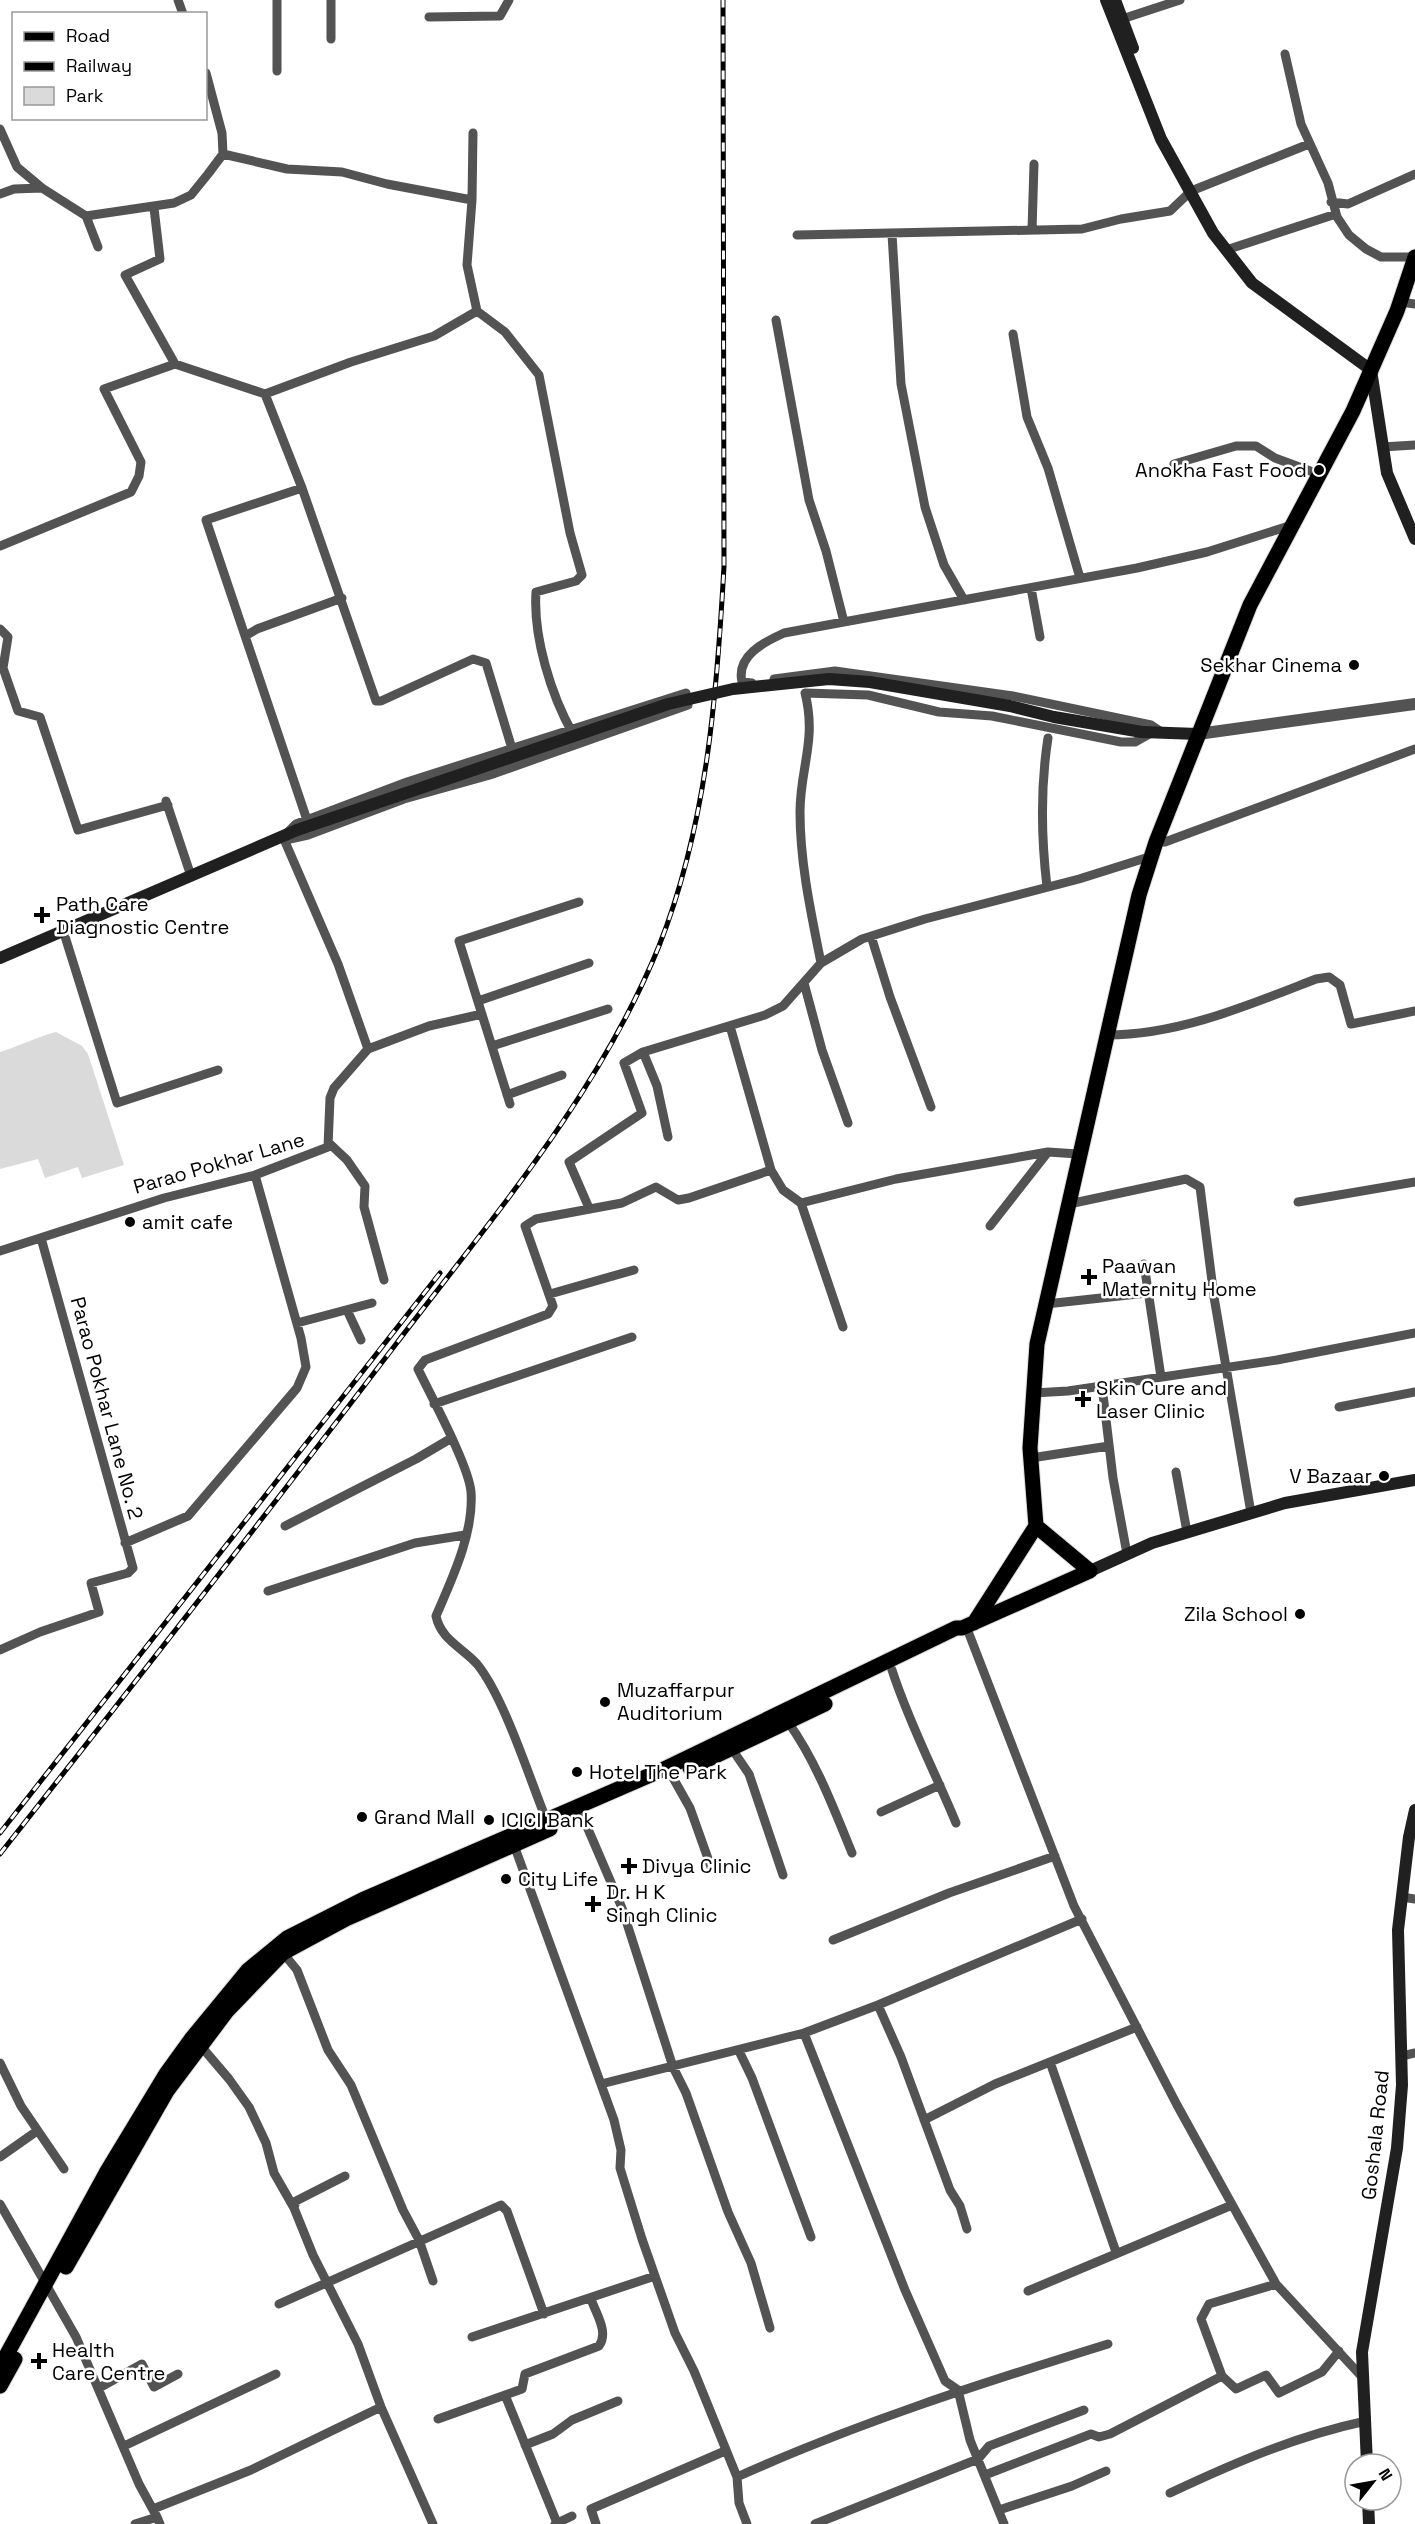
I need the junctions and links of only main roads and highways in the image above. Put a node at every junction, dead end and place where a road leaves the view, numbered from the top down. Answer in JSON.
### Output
{"nodes":[{"id":1,"x":1097,"y":0,"type":"edge"},
{"id":2,"x":1106,"y":0,"type":"edge"},
{"id":3,"x":1115,"y":0,"type":"edge"},
{"id":4,"x":1141,"y":89,"type":"junction"},
{"id":5,"x":1415,"y":257,"type":"edge"},
{"id":6,"x":1407,"y":303,"type":"edge"},
{"id":7,"x":1371,"y":370,"type":"junction"},
{"id":8,"x":1415,"y":539,"type":"edge"},
{"id":9,"x":1198,"y":734,"type":"junction"},
{"id":10,"x":0,"y":958,"type":"edge"},
{"id":11,"x":1415,"y":1480,"type":"edge"},
{"id":12,"x":1036,"y":1526,"type":"junction"},
{"id":13,"x":1090,"y":1571,"type":"junction"},
{"id":14,"x":968,"y":1626,"type":"junction"},
{"id":15,"x":1415,"y":1810,"type":"edge"},
{"id":16,"x":49,"y":2287,"type":"junction"},
{"id":17,"x":0,"y":2367,"type":"edge"},
{"id":18,"x":0,"y":2386,"type":"edge"},
{"id":19,"x":1366,"y":2452,"type":"edge"}],
"edges":[{"from":1,"to":4,"type":"main road"},
{"from":2,"to":4,"type":"main road"},
{"from":3,"to":4,"type":"main road"},
{"from":4,"to":7,"type":"main road"},
{"from":5,"to":6,"type":"main road"},
{"from":6,"to":7,"type":"main road"},
{"from":7,"to":8,"type":"main road"},
{"from":7,"to":9,"type":"main road"},
{"from":9,"to":10,"type":"main road","bridge":true},
{"from":9,"to":12,"type":"main road"},
{"from":11,"to":13,"type":"main road"},
{"from":12,"to":13,"type":"main road"},
{"from":12,"to":14,"type":"main road"},
{"from":13,"to":14,"type":"main road"},
{"from":14,"to":16,"type":"main road"},
{"from":14,"to":16,"type":"main road"},
{"from":15,"to":19,"type":"main road","name":"Goshala Road"},
{"from":16,"to":17,"type":"main road"},
{"from":16,"to":18,"type":"main road"}]}
